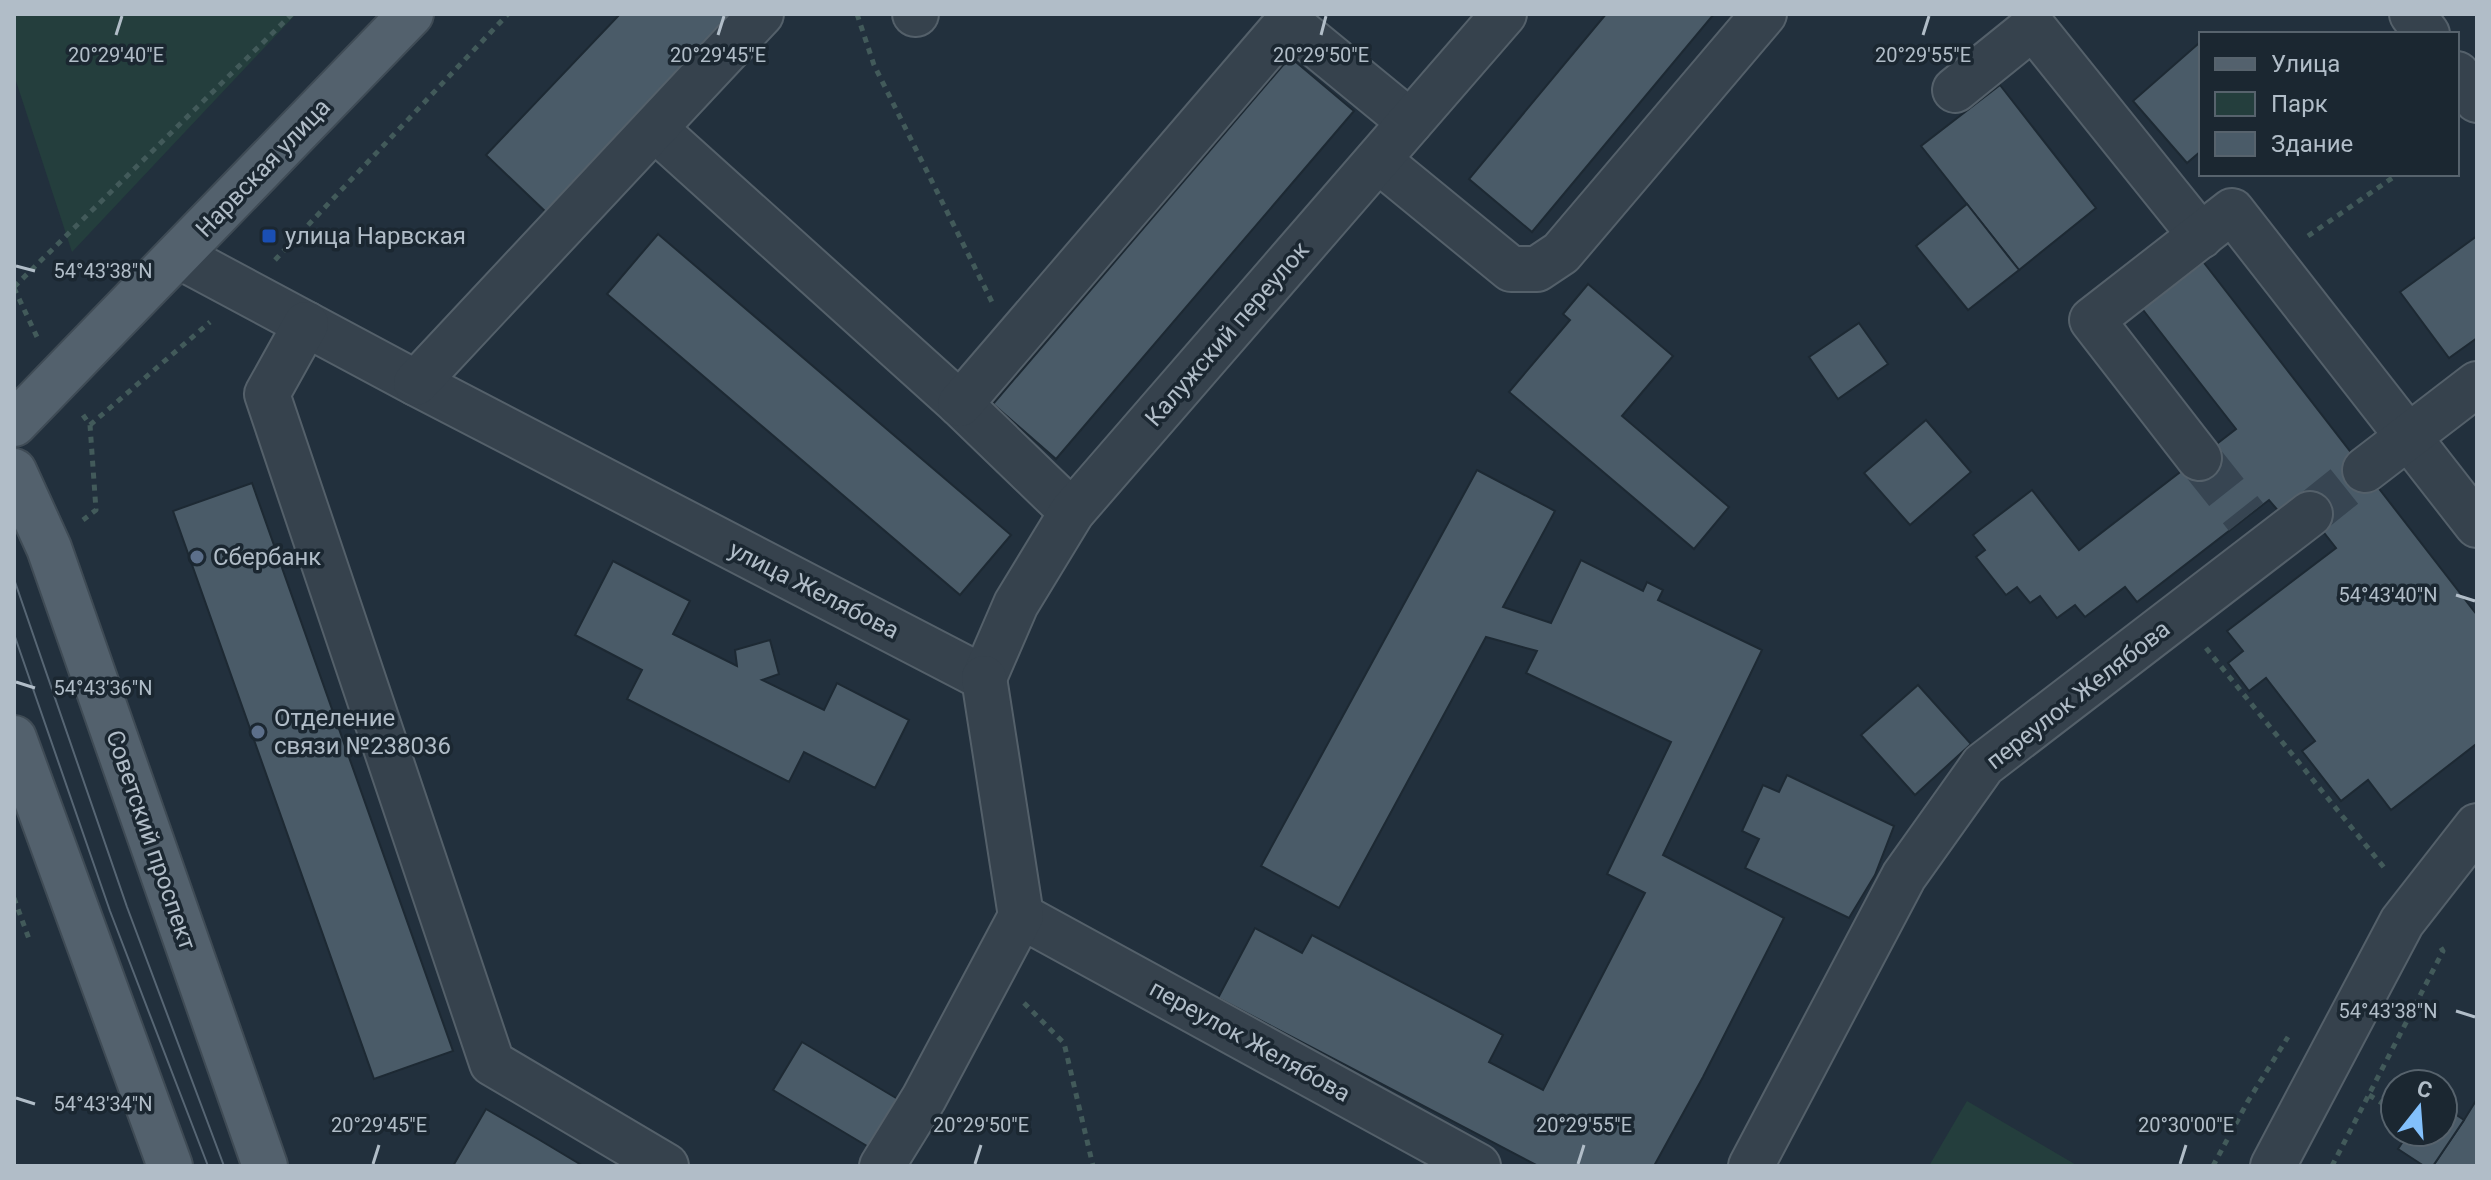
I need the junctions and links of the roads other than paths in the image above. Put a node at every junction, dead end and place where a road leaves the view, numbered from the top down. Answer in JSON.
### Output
{"nodes":[{"id":1,"x":411,"y":14,"type":"edge"},
{"id":2,"x":761,"y":14,"type":"edge"},
{"id":3,"x":1504,"y":14,"type":"edge"},
{"id":4,"x":1764,"y":14,"type":"edge"},
{"id":5,"x":2412,"y":14,"type":"edge"},
{"id":6,"x":2426,"y":32,"type":"edge"},
{"id":7,"x":2459,"y":77,"type":"edge"},
{"id":8,"x":1955,"y":90,"type":"dead end"},
{"id":9,"x":2477,"y":100,"type":"edge"},
{"id":10,"x":1410,"y":122,"type":"junction"},
{"id":11,"x":655,"y":129,"type":"junction"},
{"id":12,"x":1378,"y":160,"type":"junction"},
{"id":13,"x":2201,"y":236,"type":"junction"},
{"id":14,"x":179,"y":256,"type":"junction"},
{"id":15,"x":306,"y":324,"type":"junction"},
{"id":16,"x":416,"y":383,"type":"junction"},
{"id":17,"x":2477,"y":384,"type":"edge"},
{"id":18,"x":960,"y":404,"type":"junction"},
{"id":19,"x":14,"y":424,"type":"edge"},
{"id":20,"x":2406,"y":437,"type":"junction"},
{"id":21,"x":2199,"y":458,"type":"tunnel mouth"},
{"id":22,"x":2365,"y":470,"type":"tunnel mouth"},
{"id":23,"x":14,"y":471,"type":"edge"},
{"id":24,"x":1072,"y":512,"type":"junction"},
{"id":25,"x":2310,"y":514,"type":"tunnel mouth"},
{"id":26,"x":2477,"y":525,"type":"edge"},
{"id":27,"x":984,"y":678,"type":"junction"},
{"id":28,"x":14,"y":738,"type":"edge"},
{"id":29,"x":2477,"y":826,"type":"edge"},
{"id":30,"x":1021,"y":916,"type":"junction"},
{"id":31,"x":170,"y":1166,"type":"edge"},
{"id":32,"x":265,"y":1166,"type":"edge"},
{"id":33,"x":666,"y":1166,"type":"edge"},
{"id":34,"x":882,"y":1166,"type":"edge"},
{"id":35,"x":1478,"y":1166,"type":"edge"},
{"id":36,"x":1751,"y":1166,"type":"edge"},
{"id":37,"x":2273,"y":1166,"type":"edge"}],
"edges":[{"from":1,"to":14,"type":"main road","name":"Нарвская улица"},
{"from":2,"to":11,"type":"street"},
{"from":3,"to":10,"type":"street","name":"Калужский переулок"},
{"from":4,"to":12,"type":"street"},
{"from":5,"to":6,"type":"street"},
{"from":7,"to":9,"type":"street"},
{"from":8,"to":13,"type":"street"},
{"from":10,"to":12,"type":"street","name":"Калужский переулок"},
{"from":10,"to":18,"type":"street"},
{"from":11,"to":16,"type":"street"},
{"from":11,"to":18,"type":"street"},
{"from":12,"to":24,"type":"street","name":"Калужский переулок"},
{"from":13,"to":20,"type":"street"},
{"from":13,"to":21,"type":"street"},
{"from":14,"to":15,"type":"street","name":"улица Желябова"},
{"from":14,"to":19,"type":"main road","name":"Нарвская улица"},
{"from":15,"to":16,"type":"street","name":"улица Желябова"},
{"from":15,"to":33,"type":"street"},
{"from":16,"to":27,"type":"street","name":"улица Желябова"},
{"from":17,"to":20,"type":"street"},
{"from":18,"to":24,"type":"street"},
{"from":20,"to":22,"type":"street"},
{"from":20,"to":26,"type":"street"},
{"from":23,"to":32,"type":"main road","name":"Советский проспект"},
{"from":24,"to":27,"type":"street","name":"Калужский переулок"},
{"from":25,"to":36,"type":"street","name":"переулок Желябова"},
{"from":27,"to":30,"type":"street"},
{"from":28,"to":31,"type":"main road"},
{"from":29,"to":37,"type":"street"},
{"from":30,"to":34,"type":"street"},
{"from":30,"to":35,"type":"street","name":"переулок Желябова"}]}
